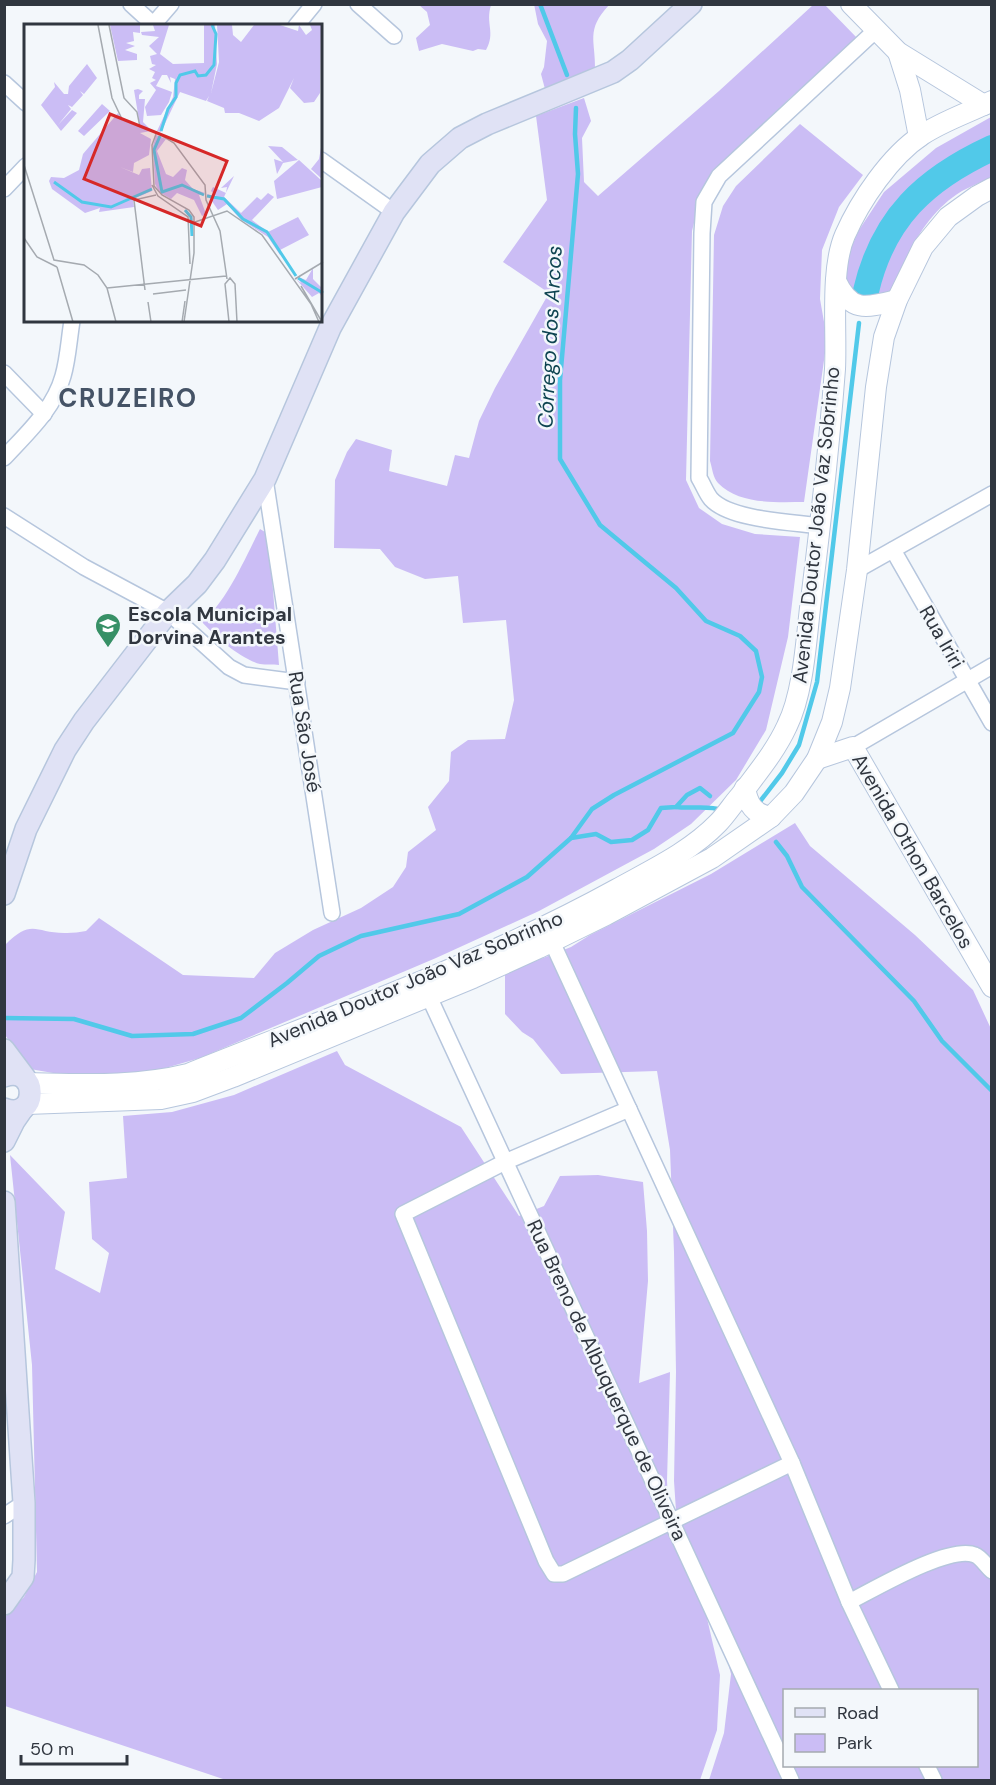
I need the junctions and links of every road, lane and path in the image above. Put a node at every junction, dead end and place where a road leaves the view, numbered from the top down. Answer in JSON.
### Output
{"nodes":[{"id":1,"x":131,"y":4,"type":"edge"},
{"id":2,"x":171,"y":4,"type":"edge"},
{"id":3,"x":314,"y":4,"type":"edge"},
{"id":4,"x":358,"y":4,"type":"edge"},
{"id":5,"x":691,"y":4,"type":"edge"},
{"id":6,"x":851,"y":4,"type":"edge"},
{"id":7,"x":153,"y":24,"type":"edge"},
{"id":8,"x":155,"y":24,"type":"edge"},
{"id":9,"x":298,"y":24,"type":"edge"},
{"id":10,"x":876,"y":30,"type":"junction"},
{"id":11,"x":394,"y":36,"type":"dead end"},
{"id":12,"x":898,"y":52,"type":"junction"},
{"id":13,"x":4,"y":83,"type":"edge"},
{"id":14,"x":24,"y":101,"type":"edge"},
{"id":15,"x":988,"y":103,"type":"edge"},
{"id":16,"x":919,"y":137,"type":"junction"},
{"id":17,"x":322,"y":161,"type":"edge"},
{"id":18,"x":24,"y":168,"type":"edge"},
{"id":19,"x":992,"y":188,"type":"edge"},
{"id":20,"x":4,"y":189,"type":"edge"},
{"id":21,"x":394,"y":212,"type":"junction"},
{"id":22,"x":836,"y":281,"type":"junction"},
{"id":23,"x":897,"y":300,"type":"junction"},
{"id":24,"x":72,"y":322,"type":"edge"},
{"id":25,"x":324,"y":324,"type":"edge"},
{"id":26,"x":4,"y":374,"type":"edge"},
{"id":27,"x":44,"y":414,"type":"junction"},
{"id":28,"x":4,"y":458,"type":"edge"},
{"id":29,"x":265,"y":479,"type":"junction"},
{"id":30,"x":992,"y":494,"type":"edge"},
{"id":31,"x":4,"y":516,"type":"edge"},
{"id":32,"x":820,"y":526,"type":"junction"},
{"id":33,"x":893,"y":550,"type":"junction"},
{"id":34,"x":856,"y":570,"type":"junction"},
{"id":35,"x":168,"y":612,"type":"junction"},
{"id":36,"x":992,"y":666,"type":"edge"},
{"id":37,"x":967,"y":680,"type":"junction"},
{"id":38,"x":297,"y":682,"type":"junction"},
{"id":39,"x":992,"y":723,"type":"edge"},
{"id":40,"x":853,"y":747,"type":"junction"},
{"id":41,"x":817,"y":759,"type":"junction"},
{"id":42,"x":746,"y":788,"type":"junction"},
{"id":43,"x":771,"y":818,"type":"junction"},
{"id":44,"x":4,"y":894,"type":"edge"},
{"id":45,"x":333,"y":913,"type":"dead end"},
{"id":46,"x":552,"y":942,"type":"junction"},
{"id":47,"x":992,"y":987,"type":"edge"},
{"id":48,"x":425,"y":988,"type":"junction"},
{"id":49,"x":4,"y":1050,"type":"edge"},
{"id":50,"x":19,"y":1079,"type":"edge"},
{"id":51,"x":18,"y":1107,"type":"edge"},
{"id":52,"x":629,"y":1109,"type":"junction"},
{"id":53,"x":4,"y":1141,"type":"edge"},
{"id":54,"x":505,"y":1162,"type":"junction"},
{"id":55,"x":4,"y":1202,"type":"edge"},
{"id":56,"x":8,"y":1324,"type":"edge"},
{"id":57,"x":792,"y":1463,"type":"junction"},
{"id":58,"x":24,"y":1503,"type":"junction"},
{"id":59,"x":4,"y":1515,"type":"edge"},
{"id":60,"x":672,"y":1521,"type":"junction"},
{"id":61,"x":992,"y":1571,"type":"edge"},
{"id":62,"x":849,"y":1602,"type":"junction"},
{"id":63,"x":4,"y":1604,"type":"edge"},
{"id":64,"x":891,"y":1689,"type":"edge"},
{"id":65,"x":783,"y":1763,"type":"edge"}],
"edges":[{"from":1,"to":7,"type":"street"},
{"from":2,"to":8,"type":"street"},
{"from":3,"to":9,"type":"street"},
{"from":4,"to":11,"type":"street"},
{"from":5,"to":21,"type":"main road"},
{"from":6,"to":10,"type":"street"},
{"from":10,"to":12,"type":"street"},
{"from":10,"to":32,"type":"street"},
{"from":12,"to":15,"type":"street"},
{"from":12,"to":16,"type":"street"},
{"from":13,"to":14,"type":"street"},
{"from":15,"to":16,"type":"street","name":"Avenida Doutor João Vaz Sobrinho"},
{"from":16,"to":22,"type":"street","name":"Avenida Doutor João Vaz Sobrinho"},
{"from":17,"to":21,"type":"street"},
{"from":18,"to":20,"type":"street"},
{"from":19,"to":23,"type":"street","name":"Avenida Doutor João Vaz Sobrinho"},
{"from":21,"to":25,"type":"main road"},
{"from":22,"to":23,"type":"street"},
{"from":22,"to":32,"type":"street","name":"Avenida Doutor João Vaz Sobrinho"},
{"from":23,"to":34,"type":"street","name":"Avenida Doutor João Vaz Sobrinho"},
{"from":24,"to":27,"type":"street"},
{"from":25,"to":29,"type":"main road"},
{"from":26,"to":27,"type":"street"},
{"from":27,"to":28,"type":"street"},
{"from":29,"to":35,"type":"main road"},
{"from":29,"to":38,"type":"street","name":"Rua São José"},
{"from":30,"to":33,"type":"street"},
{"from":31,"to":35,"type":"street"},
{"from":32,"to":42,"type":"street","name":"Avenida Doutor João Vaz Sobrinho"},
{"from":33,"to":34,"type":"street"},
{"from":33,"to":37,"type":"street","name":"Rua Iriri"},
{"from":34,"to":41,"type":"street","name":"Avenida Doutor João Vaz Sobrinho"},
{"from":35,"to":38,"type":"street"},
{"from":35,"to":44,"type":"main road"},
{"from":36,"to":37,"type":"street"},
{"from":37,"to":39,"type":"street","name":"Rua Iriri"},
{"from":37,"to":40,"type":"street"},
{"from":38,"to":45,"type":"street","name":"Rua São José"},
{"from":40,"to":41,"type":"street","name":"Avenida Othon Barcelos"},
{"from":40,"to":47,"type":"street","name":"Avenida Othon Barcelos"},
{"from":41,"to":43,"type":"street","name":"Avenida Doutor João Vaz Sobrinho"},
{"from":42,"to":43,"type":"street"},
{"from":42,"to":48,"type":"street","name":"Avenida Doutor João Vaz Sobrinho"},
{"from":43,"to":46,"type":"street","name":"Avenida Doutor João Vaz Sobrinho"},
{"from":46,"to":48,"type":"street","name":"Avenida Doutor João Vaz Sobrinho"},
{"from":46,"to":52,"type":"street"},
{"from":48,"to":50,"type":"street","name":"Avenida Doutor João Vaz Sobrinho"},
{"from":48,"to":51,"type":"street","name":"Avenida Doutor João Vaz Sobrinho"},
{"from":48,"to":54,"type":"street","name":"Rua Breno de Albuquerque de Oliveira"},
{"from":49,"to":50,"type":"main road"},
{"from":50,"to":51,"type":"main road"},
{"from":51,"to":53,"type":"main road"},
{"from":52,"to":54,"type":"street"},
{"from":52,"to":57,"type":"street"},
{"from":54,"to":60,"type":"street","name":"Rua Breno de Albuquerque de Oliveira"},
{"from":54,"to":60,"type":"street"},
{"from":55,"to":56,"type":"main road"},
{"from":56,"to":58,"type":"main road"},
{"from":57,"to":60,"type":"street"},
{"from":57,"to":62,"type":"street"},
{"from":58,"to":59,"type":"street"},
{"from":58,"to":63,"type":"main road"},
{"from":60,"to":65,"type":"street","name":"Rua Breno de Albuquerque de Oliveira"},
{"from":61,"to":62,"type":"street"},
{"from":62,"to":64,"type":"street"}]}
